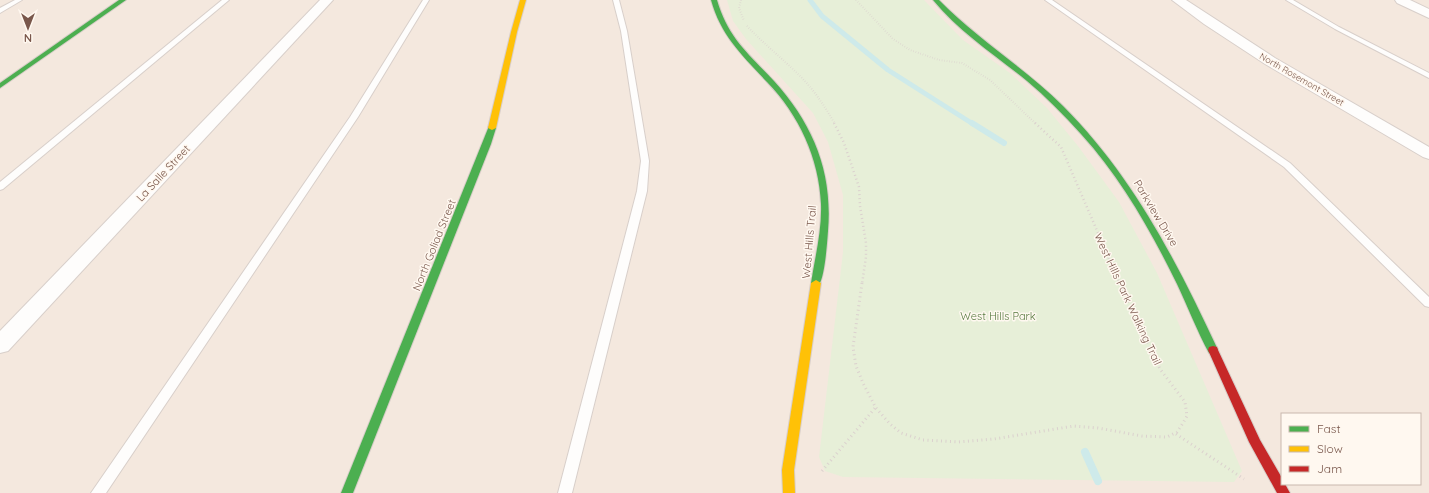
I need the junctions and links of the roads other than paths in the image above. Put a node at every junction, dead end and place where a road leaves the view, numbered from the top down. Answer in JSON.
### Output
{"nodes":[{"id":1,"x":19,"y":0,"type":"edge"},
{"id":2,"x":123,"y":0,"type":"edge"},
{"id":3,"x":226,"y":0,"type":"edge"},
{"id":4,"x":327,"y":0,"type":"edge"},
{"id":5,"x":426,"y":0,"type":"edge"},
{"id":6,"x":522,"y":0,"type":"edge"},
{"id":7,"x":616,"y":0,"type":"edge"},
{"id":8,"x":714,"y":0,"type":"edge"},
{"id":9,"x":936,"y":0,"type":"edge"},
{"id":10,"x":1048,"y":0,"type":"edge"},
{"id":11,"x":1178,"y":0,"type":"edge"},
{"id":12,"x":1289,"y":0,"type":"edge"},
{"id":13,"x":1401,"y":0,"type":"edge"},
{"id":14,"x":0,"y":11,"type":"edge"},
{"id":15,"x":1429,"y":14,"type":"edge"},
{"id":16,"x":1429,"y":76,"type":"edge"},
{"id":17,"x":0,"y":86,"type":"edge"},
{"id":18,"x":1429,"y":154,"type":"edge"},
{"id":19,"x":0,"y":187,"type":"edge"},
{"id":20,"x":1429,"y":303,"type":"edge"},
{"id":21,"x":0,"y":345,"type":"edge"},
{"id":22,"x":98,"y":493,"type":"edge"},
{"id":23,"x":347,"y":493,"type":"edge"},
{"id":24,"x":565,"y":493,"type":"edge"},
{"id":25,"x":789,"y":493,"type":"edge"},
{"id":26,"x":1284,"y":493,"type":"edge"}],
"edges":[{"from":1,"to":14,"type":"lane"},
{"from":2,"to":17,"type":"street"},
{"from":3,"to":19,"type":"lane"},
{"from":4,"to":21,"type":"street","name":"La Salle Street"},
{"from":5,"to":22,"type":"lane"},
{"from":6,"to":23,"type":"street","name":"North Goliad Street"},
{"from":7,"to":24,"type":"lane"},
{"from":8,"to":25,"type":"street","name":"West Hills Trail"},
{"from":9,"to":26,"type":"street","name":"Parkview Drive"},
{"from":10,"to":20,"type":"lane"},
{"from":11,"to":18,"type":"street","name":"North Rosemont Street"},
{"from":12,"to":16,"type":"lane"},
{"from":13,"to":15,"type":"street"}]}
